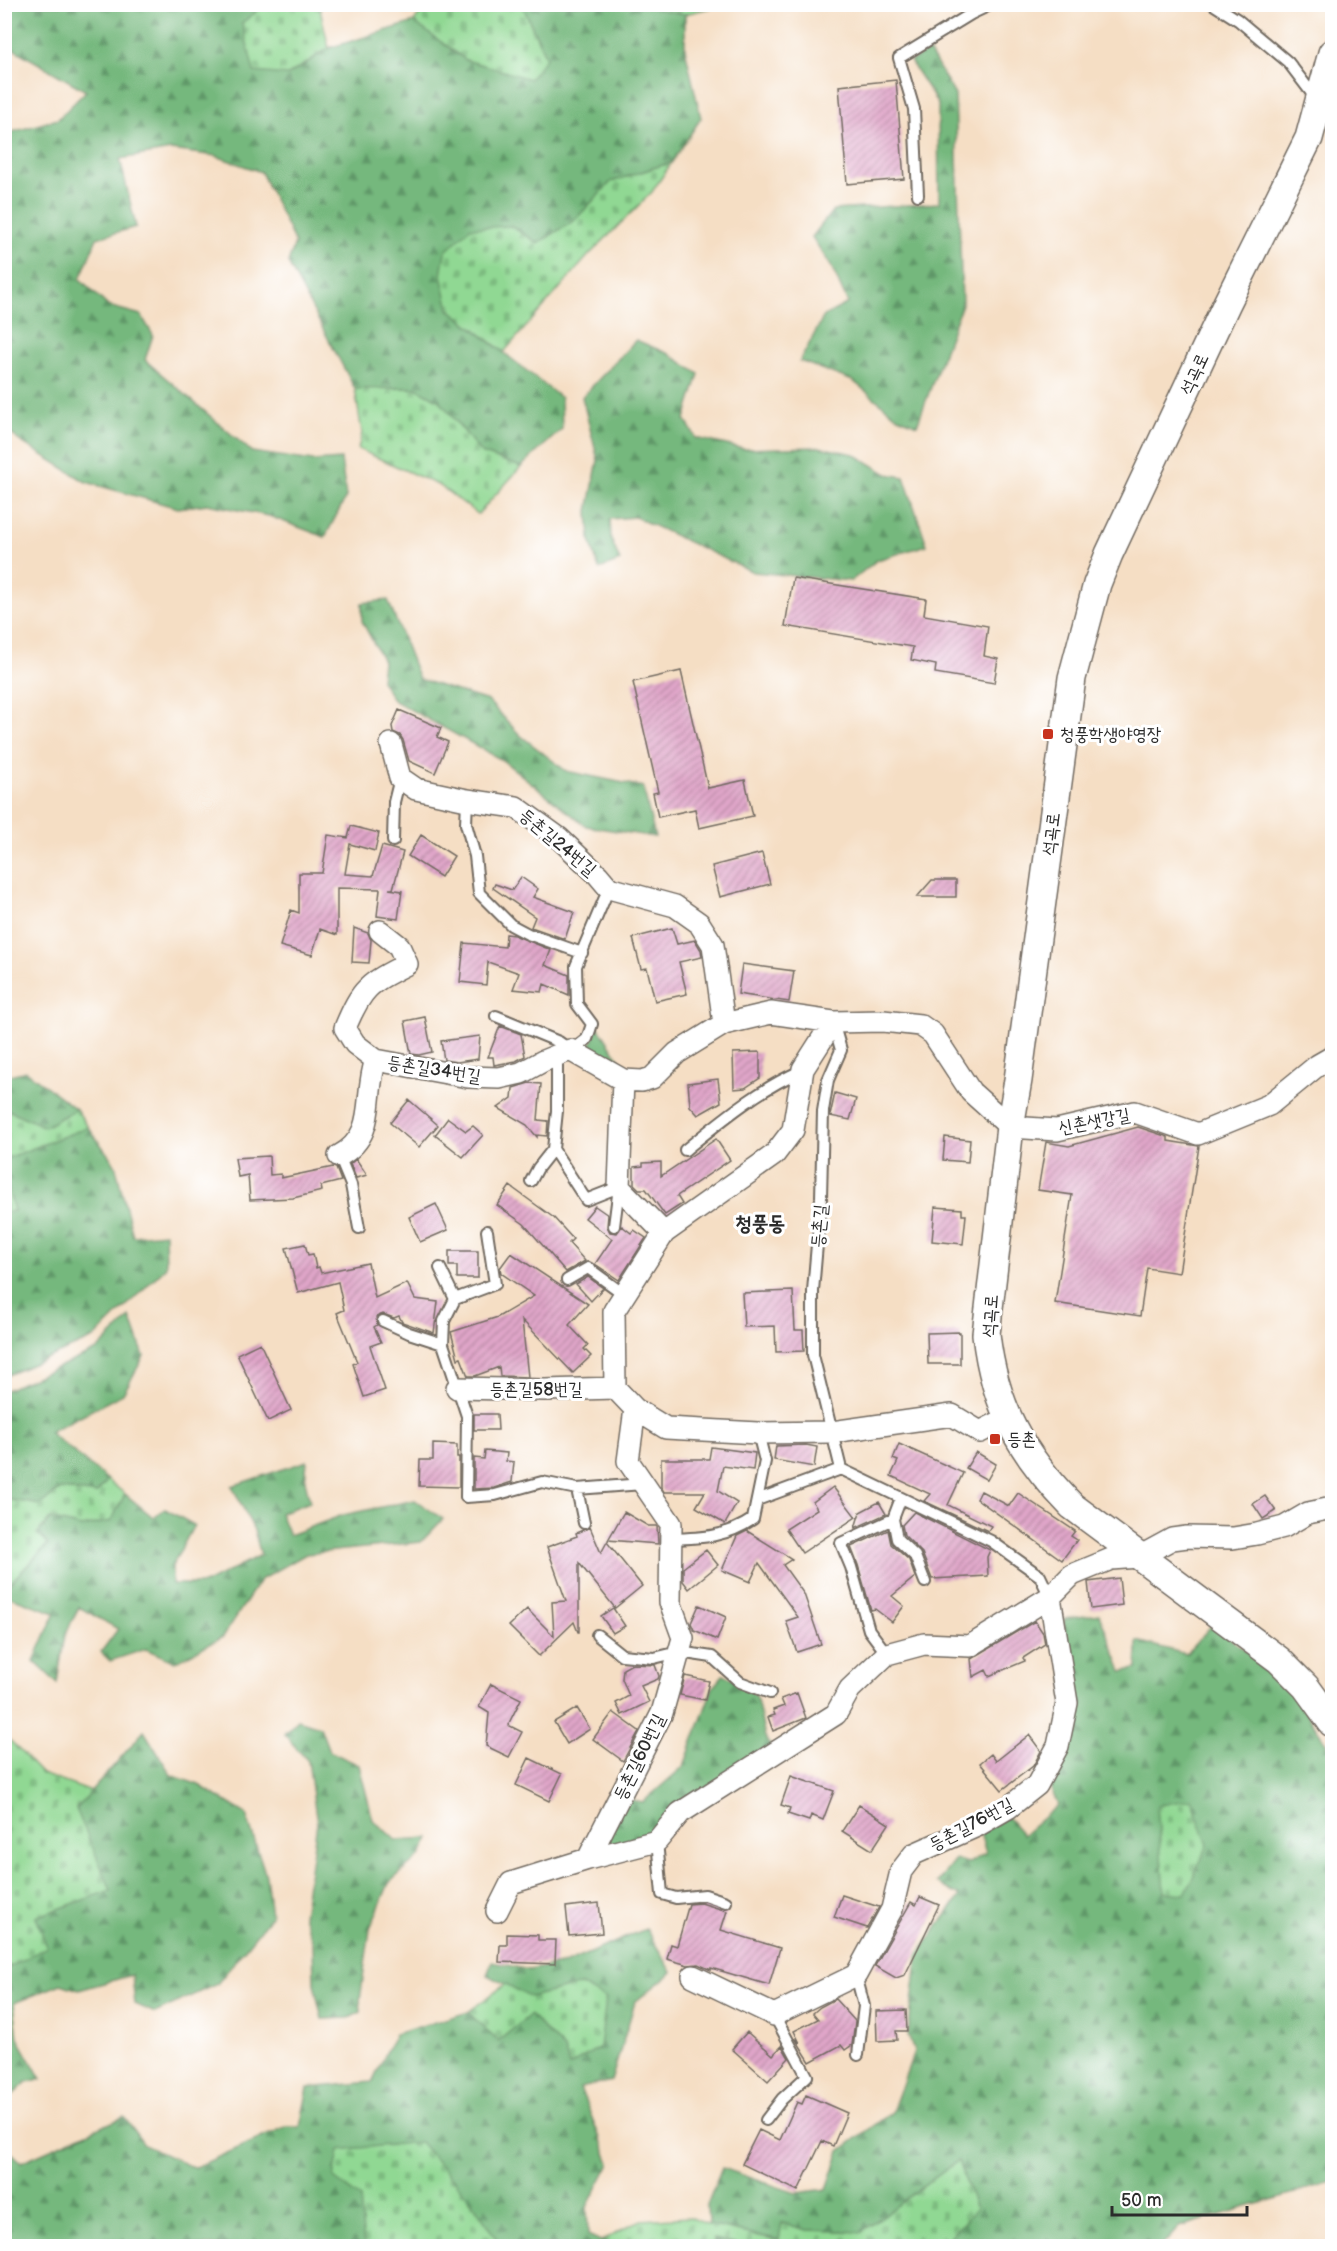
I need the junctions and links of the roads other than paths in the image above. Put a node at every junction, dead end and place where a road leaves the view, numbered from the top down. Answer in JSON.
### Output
{"nodes":[{"id":1,"x":992,"y":4,"type":"edge"},
{"id":2,"x":1214,"y":4,"type":"edge"},
{"id":3,"x":1332,"y":52,"type":"edge"},
{"id":4,"x":1319,"y":103,"type":"junction"},
{"id":5,"x":918,"y":195,"type":"dead end"},
{"id":6,"x":391,"y":744,"type":"dead end"},
{"id":7,"x":400,"y":778,"type":"junction"},
{"id":8,"x":467,"y":800,"type":"junction"},
{"id":9,"x":393,"y":841,"type":"dead end"},
{"id":10,"x":609,"y":888,"type":"junction"},
{"id":11,"x":380,"y":931,"type":"dead end"},
{"id":12,"x":582,"y":953,"type":"junction"},
{"id":13,"x":496,"y":1016,"type":"dead end"},
{"id":14,"x":833,"y":1022,"type":"junction"},
{"id":15,"x":724,"y":1024,"type":"junction"},
{"id":16,"x":570,"y":1050,"type":"junction"},
{"id":17,"x":1332,"y":1057,"type":"edge"},
{"id":18,"x":376,"y":1060,"type":"junction"},
{"id":19,"x":803,"y":1069,"type":"junction"},
{"id":20,"x":623,"y":1080,"type":"junction"},
{"id":21,"x":1010,"y":1127,"type":"junction"},
{"id":22,"x":553,"y":1149,"type":"junction"},
{"id":23,"x":685,"y":1150,"type":"dead end"},
{"id":24,"x":339,"y":1156,"type":"joint"},
{"id":25,"x":531,"y":1182,"type":"dead end"},
{"id":26,"x":619,"y":1187,"type":"junction"},
{"id":27,"x":614,"y":1226,"type":"dead end"},
{"id":28,"x":359,"y":1228,"type":"dead end"},
{"id":29,"x":487,"y":1232,"type":"dead end"},
{"id":30,"x":664,"y":1233,"type":"junction"},
{"id":31,"x":440,"y":1268,"type":"dead end"},
{"id":32,"x":567,"y":1280,"type":"dead end"},
{"id":33,"x":625,"y":1294,"type":"junction"},
{"id":34,"x":455,"y":1299,"type":"junction"},
{"id":35,"x":383,"y":1321,"type":"dead end"},
{"id":36,"x":443,"y":1344,"type":"junction"},
{"id":37,"x":457,"y":1388,"type":"junction"},
{"id":38,"x":615,"y":1388,"type":"junction"},
{"id":39,"x":635,"y":1409,"type":"junction"},
{"id":40,"x":1008,"y":1418,"type":"junction"},
{"id":41,"x":832,"y":1432,"type":"junction"},
{"id":42,"x":758,"y":1433,"type":"junction"},
{"id":43,"x":841,"y":1469,"type":"junction"},
{"id":44,"x":644,"y":1484,"type":"junction"},
{"id":45,"x":577,"y":1489,"type":"junction"},
{"id":46,"x":901,"y":1498,"type":"junction"},
{"id":47,"x":756,"y":1500,"type":"junction"},
{"id":48,"x":1332,"y":1508,"type":"edge"},
{"id":49,"x":893,"y":1519,"type":"junction"},
{"id":50,"x":584,"y":1523,"type":"dead end"},
{"id":51,"x":671,"y":1539,"type":"junction"},
{"id":52,"x":1139,"y":1557,"type":"junction"},
{"id":53,"x":925,"y":1582,"type":"dead end"},
{"id":54,"x":1050,"y":1597,"type":"junction"},
{"id":55,"x":597,"y":1635,"type":"dead end"},
{"id":56,"x":679,"y":1652,"type":"junction"},
{"id":57,"x":887,"y":1654,"type":"junction"},
{"id":58,"x":770,"y":1693,"type":"dead end"},
{"id":59,"x":1332,"y":1723,"type":"edge"},
{"id":60,"x":657,"y":1841,"type":"junction"},
{"id":61,"x":588,"y":1858,"type":"junction"},
{"id":62,"x":726,"y":1902,"type":"dead end"},
{"id":63,"x":497,"y":1911,"type":"dead end"},
{"id":64,"x":856,"y":1975,"type":"junction"},
{"id":65,"x":693,"y":1976,"type":"dead end"},
{"id":66,"x":774,"y":2015,"type":"junction"},
{"id":67,"x":858,"y":2055,"type":"dead end"},
{"id":68,"x":766,"y":2120,"type":"dead end"}],
"edges":[{"from":1,"to":5,"type":"lane"},
{"from":2,"to":4,"type":"lane"},
{"from":3,"to":4,"type":"street","name":"석곡로"},
{"from":4,"to":21,"type":"street","name":"석곡로"},
{"from":6,"to":7,"type":"street"},
{"from":7,"to":8,"type":"street","name":"등촌길24번길"},
{"from":7,"to":9,"type":"lane"},
{"from":8,"to":10,"type":"street","name":"등촌길24번길"},
{"from":8,"to":12,"type":"lane"},
{"from":10,"to":12,"type":"lane","name":"등촌길24번길"},
{"from":10,"to":15,"type":"street","name":"등촌길24번길"},
{"from":11,"to":18,"type":"street","name":"등촌길34번길"},
{"from":12,"to":16,"type":"lane","name":"등촌길24번길"},
{"from":13,"to":16,"type":"lane"},
{"from":14,"to":15,"type":"street"},
{"from":14,"to":19,"type":"street"},
{"from":14,"to":21,"type":"street"},
{"from":14,"to":41,"type":"lane","name":"등촌길"},
{"from":15,"to":20,"type":"street"},
{"from":16,"to":18,"type":"street","name":"등촌길34번길"},
{"from":16,"to":20,"type":"street"},
{"from":16,"to":22,"type":"lane"},
{"from":17,"to":21,"type":"street","name":"신촌샛강길"},
{"from":18,"to":24,"type":"street","name":"등촌길34번길"},
{"from":19,"to":23,"type":"lane"},
{"from":19,"to":30,"type":"street"},
{"from":20,"to":26,"type":"street"},
{"from":21,"to":40,"type":"street","name":"석곡로"},
{"from":22,"to":25,"type":"lane"},
{"from":22,"to":26,"type":"lane"},
{"from":24,"to":28,"type":"lane","name":"등촌길34번길"},
{"from":26,"to":27,"type":"lane"},
{"from":26,"to":30,"type":"street"},
{"from":29,"to":34,"type":"lane"},
{"from":30,"to":33,"type":"street"},
{"from":31,"to":34,"type":"lane"},
{"from":32,"to":33,"type":"lane"},
{"from":33,"to":38,"type":"street"},
{"from":34,"to":36,"type":"lane","name":"등촌길58번길"},
{"from":35,"to":36,"type":"lane"},
{"from":36,"to":37,"type":"lane","name":"등촌길58번길"},
{"from":37,"to":38,"type":"street","name":"등촌길58번길"},
{"from":37,"to":45,"type":"lane","name":"등촌길58번길"},
{"from":38,"to":39,"type":"street"},
{"from":39,"to":42,"type":"street"},
{"from":39,"to":44,"type":"street","name":"등촌길60번길"},
{"from":40,"to":41,"type":"street"},
{"from":40,"to":52,"type":"street","name":"석곡로"},
{"from":41,"to":42,"type":"street"},
{"from":41,"to":43,"type":"lane"},
{"from":42,"to":47,"type":"lane"},
{"from":43,"to":46,"type":"lane","name":"등촌길76번길"},
{"from":43,"to":47,"type":"lane"},
{"from":44,"to":45,"type":"lane"},
{"from":44,"to":51,"type":"street","name":"등촌길60번길"},
{"from":45,"to":50,"type":"lane"},
{"from":46,"to":49,"type":"lane"},
{"from":46,"to":54,"type":"lane","name":"등촌길76번길"},
{"from":47,"to":51,"type":"lane"},
{"from":48,"to":52,"type":"street"},
{"from":49,"to":53,"type":"lane"},
{"from":49,"to":57,"type":"lane"},
{"from":51,"to":56,"type":"street","name":"등촌길60번길"},
{"from":52,"to":54,"type":"street"},
{"from":52,"to":59,"type":"street","name":"석곡로"},
{"from":54,"to":57,"type":"street"},
{"from":54,"to":64,"type":"street","name":"등촌길76번길"},
{"from":55,"to":56,"type":"lane"},
{"from":56,"to":58,"type":"lane"},
{"from":56,"to":61,"type":"street","name":"등촌길60번길"},
{"from":57,"to":60,"type":"street"},
{"from":60,"to":61,"type":"street"},
{"from":60,"to":62,"type":"lane"},
{"from":61,"to":63,"type":"street"},
{"from":64,"to":66,"type":"street"},
{"from":64,"to":67,"type":"lane"},
{"from":65,"to":66,"type":"street"},
{"from":66,"to":68,"type":"lane"}]}
